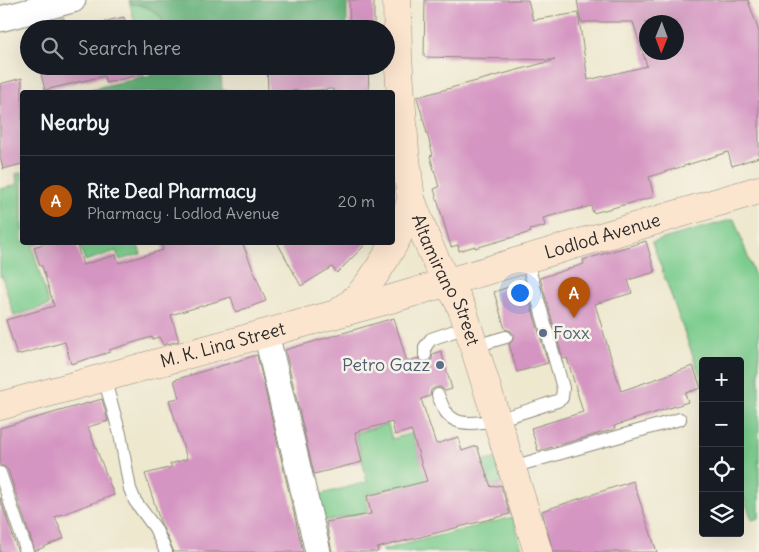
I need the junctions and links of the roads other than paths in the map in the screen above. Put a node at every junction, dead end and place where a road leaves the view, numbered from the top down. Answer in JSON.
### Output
{"nodes":[{"id":1,"x":73,"y":0,"type":"edge"},
{"id":2,"x":397,"y":0,"type":"edge"},
{"id":3,"x":0,"y":19,"type":"edge"},
{"id":4,"x":759,"y":190,"type":"edge"},
{"id":5,"x":411,"y":199,"type":"junction"},
{"id":6,"x":395,"y":239,"type":"edge"},
{"id":7,"x":391,"y":245,"type":"edge"},
{"id":8,"x":526,"y":258,"type":"junction"},
{"id":9,"x":446,"y":282,"type":"junction"},
{"id":10,"x":333,"y":314,"type":"junction"},
{"id":11,"x":266,"y":333,"type":"junction"},
{"id":12,"x":472,"y":336,"type":"junction"},
{"id":13,"x":506,"y":337,"type":"dead end"},
{"id":14,"x":425,"y":355,"type":"dead end"},
{"id":15,"x":104,"y":378,"type":"junction"},
{"id":16,"x":438,"y":395,"type":"dead end"},
{"id":17,"x":0,"y":406,"type":"edge"},
{"id":18,"x":497,"y":418,"type":"junction"},
{"id":19,"x":680,"y":419,"type":"dead end"},
{"id":20,"x":512,"y":467,"type":"junction"},
{"id":21,"x":0,"y":473,"type":"edge"},
{"id":22,"x":27,"y":552,"type":"edge"},
{"id":23,"x":166,"y":552,"type":"edge"},
{"id":24,"x":318,"y":552,"type":"edge"},
{"id":25,"x":538,"y":552,"type":"edge"}],
"edges":[{"from":1,"to":3,"type":"street"},
{"from":2,"to":5,"type":"main road","name":"Altamirano Street"},
{"from":4,"to":8,"type":"main road","name":"Lodlod Avenue"},
{"from":5,"to":6,"type":"main road"},
{"from":5,"to":9,"type":"main road","name":"Altamirano Street"},
{"from":7,"to":10,"type":"main road"},
{"from":8,"to":9,"type":"main road","name":"Lodlod Avenue"},
{"from":8,"to":18,"type":"lane"},
{"from":9,"to":10,"type":"main road","name":"M. K. Lina Street"},
{"from":9,"to":12,"type":"main road","name":"Altamirano Street"},
{"from":10,"to":11,"type":"main road","name":"M. K. Lina Street"},
{"from":11,"to":15,"type":"main road","name":"M. K. Lina Street"},
{"from":11,"to":24,"type":"street"},
{"from":12,"to":13,"type":"lane"},
{"from":12,"to":14,"type":"lane"},
{"from":12,"to":18,"type":"main road","name":"Altamirano Street"},
{"from":15,"to":17,"type":"main road","name":"M. K. Lina Street"},
{"from":15,"to":23,"type":"lane"},
{"from":16,"to":18,"type":"lane"},
{"from":18,"to":20,"type":"main road","name":"Altamirano Street"},
{"from":19,"to":20,"type":"lane"},
{"from":20,"to":25,"type":"main road","name":"Altamirano Street"},
{"from":21,"to":22,"type":"lane"}]}
